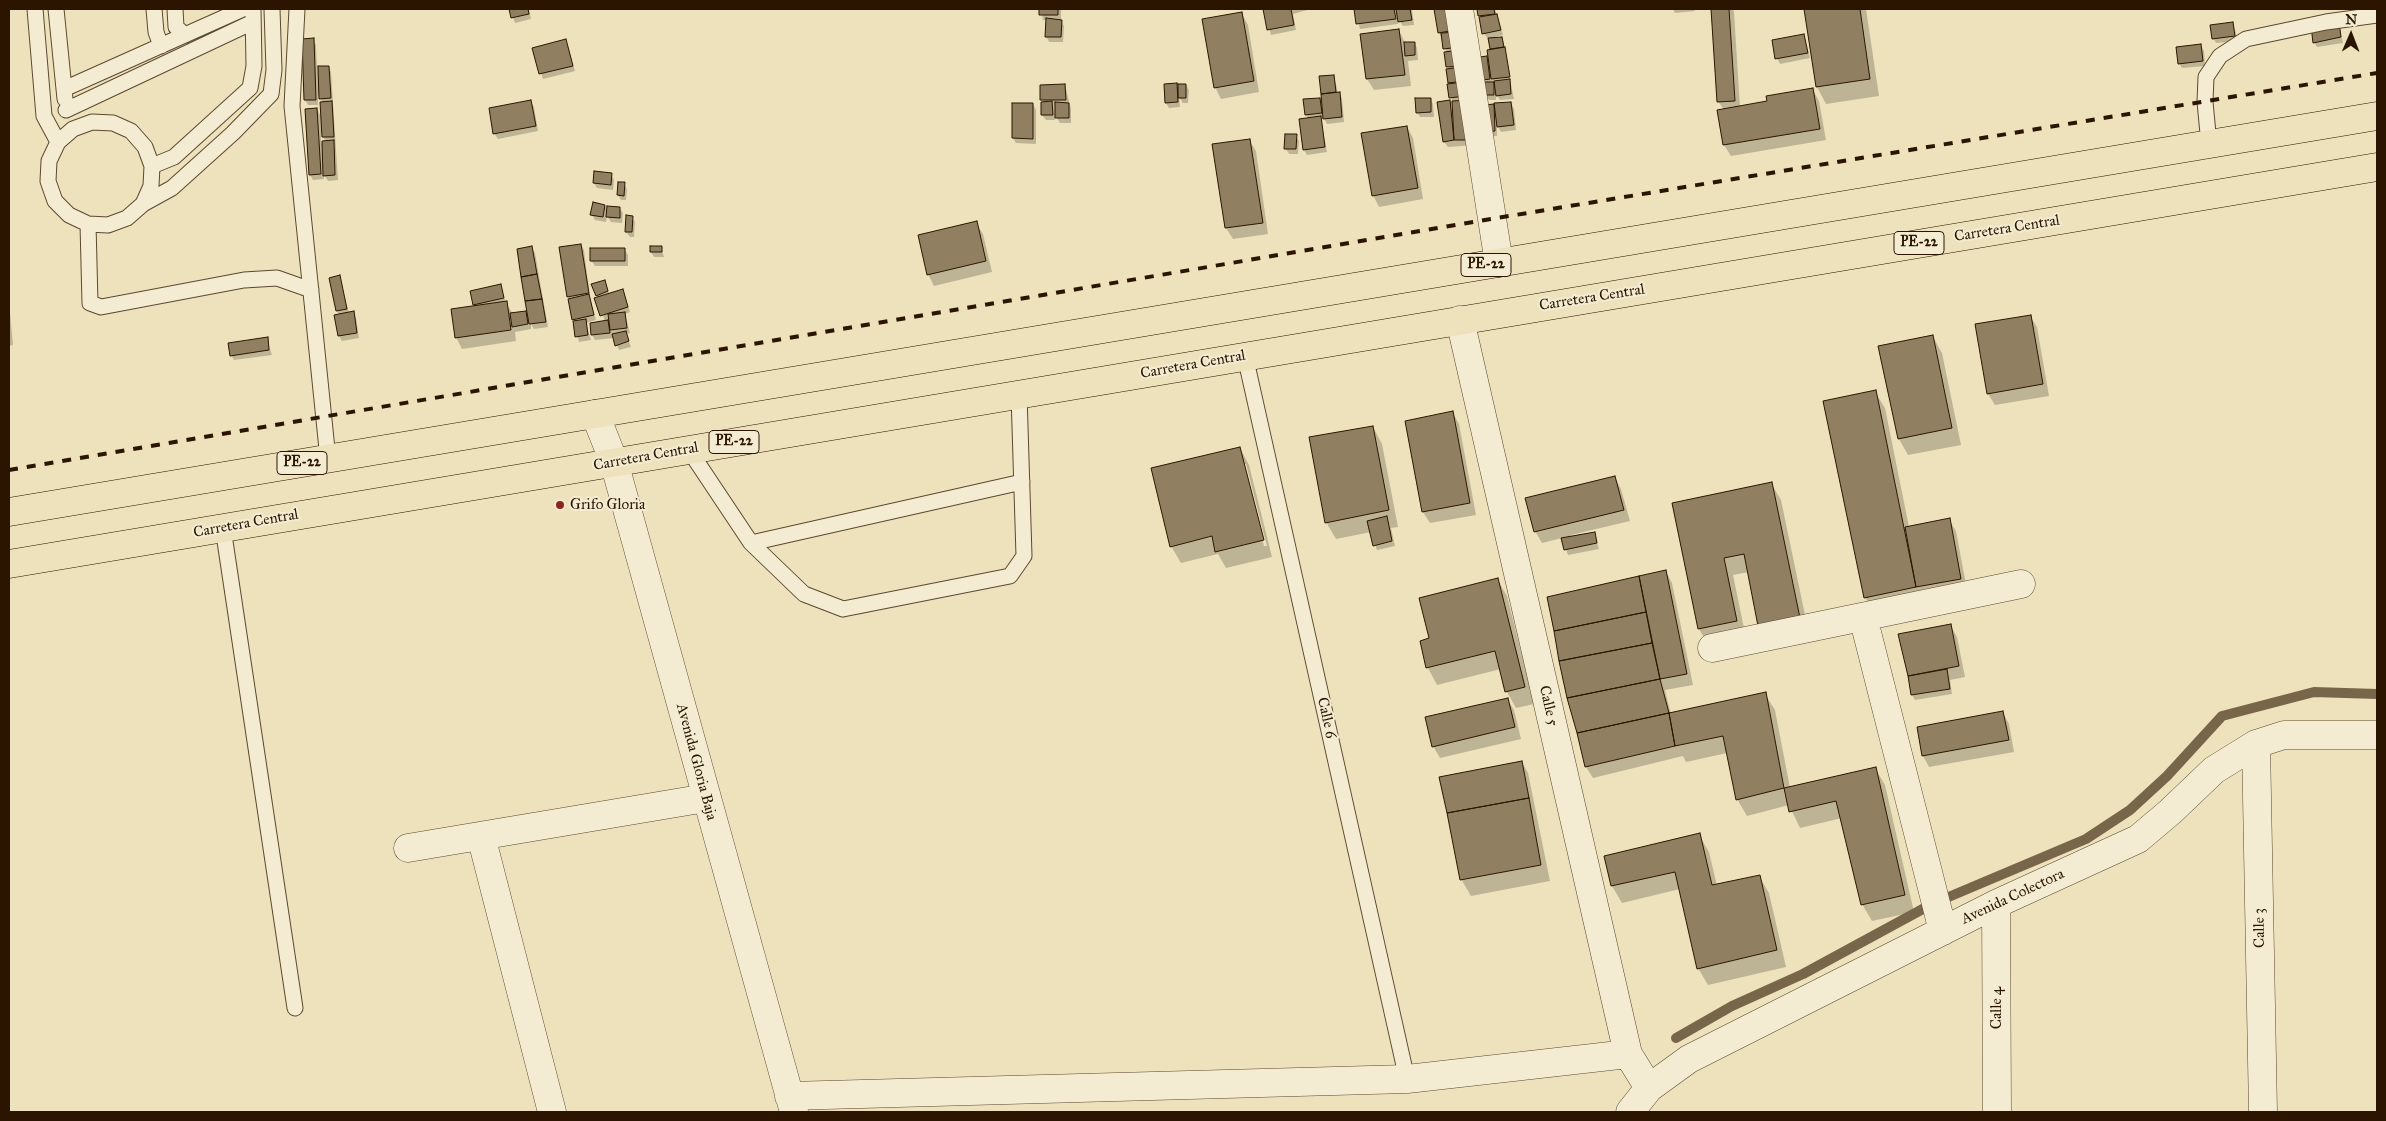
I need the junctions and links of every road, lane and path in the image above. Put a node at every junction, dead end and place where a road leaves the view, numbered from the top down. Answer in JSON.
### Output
{"nodes":[{"id":1,"x":35,"y":9,"type":"edge"},
{"id":2,"x":56,"y":9,"type":"edge"},
{"id":3,"x":154,"y":9,"type":"edge"},
{"id":4,"x":175,"y":9,"type":"edge"},
{"id":5,"x":243,"y":9,"type":"edge"},
{"id":6,"x":272,"y":9,"type":"edge"},
{"id":7,"x":297,"y":9,"type":"edge"},
{"id":8,"x":1459,"y":9,"type":"edge"},
{"id":9,"x":253,"y":15,"type":"edge"},
{"id":10,"x":2377,"y":15,"type":"edge"},
{"id":11,"x":184,"y":35,"type":"junction"},
{"id":12,"x":161,"y":46,"type":"junction"},
{"id":13,"x":64,"y":90,"type":"junction"},
{"id":14,"x":66,"y":110,"type":"junction"},
{"id":15,"x":2377,"y":116,"type":"edge"},
{"id":16,"x":73,"y":129,"type":"junction"},
{"id":17,"x":58,"y":142,"type":"junction"},
{"id":18,"x":2209,"y":144,"type":"junction"},
{"id":19,"x":152,"y":166,"type":"junction"},
{"id":20,"x":2377,"y":167,"type":"edge"},
{"id":21,"x":143,"y":204,"type":"junction"},
{"id":22,"x":88,"y":224,"type":"junction"},
{"id":23,"x":1499,"y":263,"type":"junction"},
{"id":24,"x":311,"y":290,"type":"junction"},
{"id":25,"x":1460,"y":320,"type":"junction"},
{"id":26,"x":1245,"y":356,"type":"junction"},
{"id":27,"x":1019,"y":394,"type":"junction"},
{"id":28,"x":595,"y":414,"type":"junction"},
{"id":29,"x":689,"y":450,"type":"junction"},
{"id":30,"x":328,"y":459,"type":"junction"},
{"id":31,"x":614,"y":462,"type":"junction"},
{"id":32,"x":1022,"y":482,"type":"junction"},
{"id":33,"x":9,"y":512,"type":"edge"},
{"id":34,"x":223,"y":528,"type":"junction"},
{"id":35,"x":751,"y":543,"type":"junction"},
{"id":36,"x":9,"y":564,"type":"edge"},
{"id":37,"x":2021,"y":584,"type":"dead end"},
{"id":38,"x":1863,"y":616,"type":"junction"},
{"id":39,"x":1712,"y":648,"type":"dead end"},
{"id":40,"x":2377,"y":735,"type":"edge"},
{"id":41,"x":2256,"y":744,"type":"junction"},
{"id":42,"x":706,"y":798,"type":"junction"},
{"id":43,"x":480,"y":836,"type":"junction"},
{"id":44,"x":408,"y":848,"type":"dead end"},
{"id":45,"x":1996,"y":904,"type":"junction"},
{"id":46,"x":1943,"y":931,"type":"junction"},
{"id":47,"x":295,"y":1008,"type":"dead end"},
{"id":48,"x":1628,"y":1054,"type":"junction"},
{"id":49,"x":1407,"y":1079,"type":"junction"},
{"id":50,"x":1648,"y":1088,"type":"junction"},
{"id":51,"x":792,"y":1104,"type":"edge"},
{"id":52,"x":552,"y":1112,"type":"edge"},
{"id":53,"x":1630,"y":1112,"type":"edge"},
{"id":54,"x":1997,"y":1112,"type":"edge"},
{"id":55,"x":2263,"y":1112,"type":"edge"}],
"edges":[{"from":1,"to":17,"type":"lane"},
{"from":2,"to":13,"type":"lane"},
{"from":3,"to":12,"type":"lane"},
{"from":4,"to":11,"type":"lane"},
{"from":5,"to":11,"type":"lane"},
{"from":6,"to":21,"type":"lane"},
{"from":7,"to":24,"type":"lane"},
{"from":8,"to":23,"type":"street"},
{"from":9,"to":14,"type":"lane"},
{"from":9,"to":19,"type":"lane"},
{"from":10,"to":18,"type":"lane"},
{"from":11,"to":12,"type":"lane"},
{"from":12,"to":13,"type":"lane"},
{"from":13,"to":14,"type":"lane"},
{"from":14,"to":16,"type":"lane"},
{"from":15,"to":18,"type":"highway","number":"PE-22"},
{"from":16,"to":17,"type":"lane"},
{"from":16,"to":19,"type":"lane"},
{"from":17,"to":22,"type":"lane"},
{"from":18,"to":23,"type":"highway","number":"PE-22"},
{"from":19,"to":21,"type":"lane"},
{"from":20,"to":25,"type":"highway","name":"Carretera Central","number":"PE-22"},
{"from":21,"to":22,"type":"lane"},
{"from":22,"to":24,"type":"lane"},
{"from":23,"to":28,"type":"highway","number":"PE-22"},
{"from":24,"to":30,"type":"lane"},
{"from":25,"to":26,"type":"highway","name":"Carretera Central","number":"PE-22"},
{"from":25,"to":48,"type":"street","name":"Calle 5"},
{"from":26,"to":27,"type":"highway","name":"Carretera Central","number":"PE-22"},
{"from":26,"to":49,"type":"lane","name":"Calle 6"},
{"from":27,"to":29,"type":"highway","name":"Carretera Central","number":"PE-22"},
{"from":27,"to":32,"type":"lane"},
{"from":28,"to":30,"type":"highway","number":"PE-22"},
{"from":28,"to":31,"type":"street","name":"Avenida Gloria Baja"},
{"from":29,"to":31,"type":"highway","name":"Carretera Central","number":"PE-22"},
{"from":29,"to":35,"type":"lane"},
{"from":30,"to":33,"type":"highway","number":"PE-22"},
{"from":31,"to":34,"type":"highway","name":"Carretera Central","number":"PE-22"},
{"from":31,"to":42,"type":"street","name":"Avenida Gloria Baja"},
{"from":32,"to":35,"type":"lane"},
{"from":32,"to":35,"type":"lane"},
{"from":34,"to":36,"type":"highway","name":"Carretera Central","number":"PE-22"},
{"from":34,"to":47,"type":"lane"},
{"from":37,"to":38,"type":"street"},
{"from":38,"to":39,"type":"street"},
{"from":38,"to":46,"type":"street"},
{"from":40,"to":41,"type":"street","name":"Avenida Colectora"},
{"from":41,"to":45,"type":"street","name":"Avenida Colectora"},
{"from":41,"to":55,"type":"street","name":"Calle 3"},
{"from":42,"to":43,"type":"street"},
{"from":42,"to":51,"type":"street","name":"Avenida Gloria Baja"},
{"from":43,"to":44,"type":"street"},
{"from":43,"to":52,"type":"street"},
{"from":45,"to":46,"type":"street","name":"Avenida Colectora"},
{"from":45,"to":54,"type":"street","name":"Calle 4"},
{"from":46,"to":50,"type":"street","name":"Avenida Colectora"},
{"from":48,"to":49,"type":"street"},
{"from":48,"to":50,"type":"street","name":"Calle 5"},
{"from":49,"to":51,"type":"street"},
{"from":50,"to":53,"type":"street","name":"Avenida Colectora"}]}
